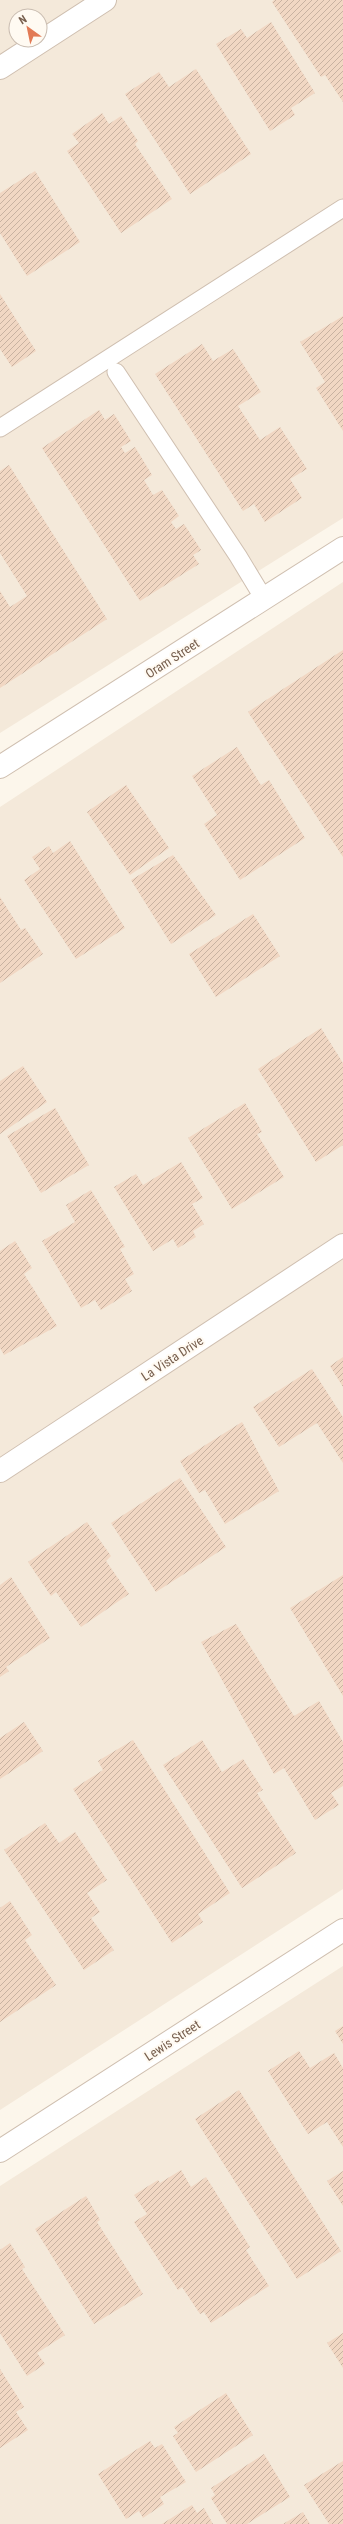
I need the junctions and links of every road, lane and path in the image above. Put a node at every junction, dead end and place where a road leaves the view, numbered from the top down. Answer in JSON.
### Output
{"nodes":[{"id":1,"x":105,"y":0,"type":"edge"},
{"id":2,"x":0,"y":68,"type":"edge"},
{"id":3,"x":343,"y":208,"type":"edge"},
{"id":4,"x":116,"y":372,"type":"dead end"},
{"id":5,"x":0,"y":428,"type":"edge"},
{"id":6,"x":343,"y":548,"type":"edge"},
{"id":7,"x":264,"y":599,"type":"junction"},
{"id":8,"x":0,"y":767,"type":"edge"},
{"id":9,"x":343,"y":1246,"type":"edge"},
{"id":10,"x":0,"y":1471,"type":"edge"},
{"id":11,"x":343,"y":1930,"type":"edge"},
{"id":12,"x":0,"y":2151,"type":"edge"}],
"edges":[{"from":1,"to":2,"type":"street"},
{"from":3,"to":5,"type":"lane"},
{"from":4,"to":7,"type":"lane"},
{"from":6,"to":7,"type":"street","name":"Oram Street"},
{"from":7,"to":8,"type":"street","name":"Oram Street"},
{"from":9,"to":10,"type":"street","name":"La Vista Drive"},
{"from":11,"to":12,"type":"street","name":"Lewis Street"}]}
